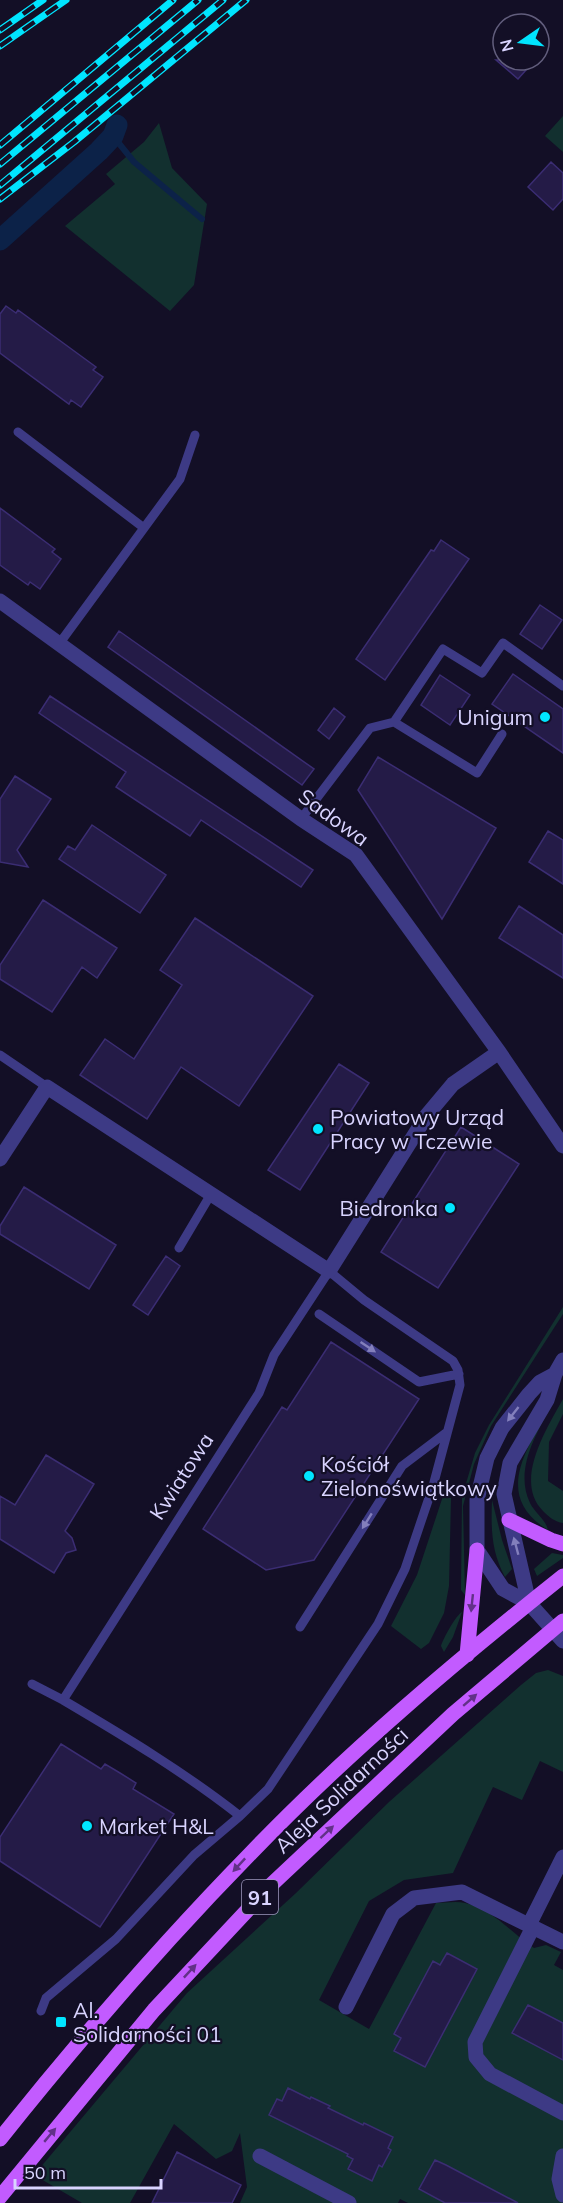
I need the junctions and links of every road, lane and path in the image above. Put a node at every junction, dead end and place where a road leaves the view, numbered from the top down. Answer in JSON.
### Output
{"nodes":[{"id":1,"x":18,"y":432,"type":"dead end"},
{"id":2,"x":195,"y":435,"type":"dead end"},
{"id":3,"x":144,"y":528,"type":"junction"},
{"id":4,"x":0,"y":601,"type":"edge"},
{"id":5,"x":59,"y":644,"type":"junction"},
{"id":6,"x":563,"y":686,"type":"edge"},
{"id":7,"x":394,"y":722,"type":"junction"},
{"id":8,"x":502,"y":734,"type":"dead end"},
{"id":9,"x":301,"y":819,"type":"junction"},
{"id":10,"x":499,"y":1052,"type":"junction"},
{"id":11,"x":0,"y":1055,"type":"edge"},
{"id":12,"x":47,"y":1087,"type":"junction"},
{"id":13,"x":563,"y":1146,"type":"edge"},
{"id":14,"x":0,"y":1158,"type":"edge"},
{"id":15,"x":211,"y":1194,"type":"junction"},
{"id":16,"x":179,"y":1248,"type":"dead end"},
{"id":17,"x":329,"y":1271,"type":"junction"},
{"id":18,"x":319,"y":1314,"type":"dead end"},
{"id":19,"x":563,"y":1360,"type":"edge"},
{"id":20,"x":459,"y":1374,"type":"junction"},
{"id":21,"x":555,"y":1374,"type":"junction"},
{"id":22,"x":447,"y":1432,"type":"junction"},
{"id":23,"x":510,"y":1520,"type":"junction"},
{"id":24,"x":563,"y":1544,"type":"edge"},
{"id":25,"x":477,"y":1550,"type":"junction"},
{"id":26,"x":563,"y":1576,"type":"edge"},
{"id":27,"x":530,"y":1603,"type":"junction"},
{"id":28,"x":300,"y":1627,"type":"dead end"},
{"id":29,"x":560,"y":1630,"type":"edge"},
{"id":30,"x":467,"y":1655,"type":"junction"},
{"id":31,"x":32,"y":1684,"type":"dead end"},
{"id":32,"x":63,"y":1700,"type":"junction"},
{"id":33,"x":240,"y":1816,"type":"junction"},
{"id":34,"x":563,"y":1857,"type":"edge"},
{"id":35,"x":531,"y":1926,"type":"junction"},
{"id":36,"x":563,"y":1942,"type":"edge"},
{"id":37,"x":345,"y":2007,"type":"dead end"},
{"id":38,"x":41,"y":2011,"type":"dead end"},
{"id":39,"x":563,"y":2113,"type":"edge"},
{"id":40,"x":0,"y":2139,"type":"edge"},
{"id":41,"x":260,"y":2156,"type":"dead end"},
{"id":42,"x":563,"y":2156,"type":"edge"},
{"id":43,"x":563,"y":2195,"type":"edge"},
{"id":44,"x":0,"y":2197,"type":"edge"},
{"id":45,"x":349,"y":2203,"type":"edge"}],
"edges":[{"from":1,"to":3,"type":"lane"},
{"from":2,"to":3,"type":"lane"},
{"from":3,"to":5,"type":"lane"},
{"from":4,"to":5,"type":"street","name":"Sadowa"},
{"from":5,"to":9,"type":"street","name":"Sadowa"},
{"from":6,"to":7,"type":"lane"},
{"from":7,"to":8,"type":"lane"},
{"from":7,"to":9,"type":"lane"},
{"from":9,"to":10,"type":"street","name":"Sadowa"},
{"from":10,"to":13,"type":"street","name":"Sadowa"},
{"from":10,"to":17,"type":"street","name":"Kwiatowa"},
{"from":11,"to":12,"type":"lane"},
{"from":12,"to":14,"type":"street"},
{"from":12,"to":15,"type":"street"},
{"from":15,"to":16,"type":"lane"},
{"from":15,"to":17,"type":"street"},
{"from":17,"to":20,"type":"lane"},
{"from":17,"to":32,"type":"lane","name":"Kwiatowa"},
{"from":18,"to":20,"type":"lane","one_way":true},
{"from":19,"to":21,"type":"street"},
{"from":20,"to":22,"type":"lane"},
{"from":21,"to":23,"type":"street"},
{"from":21,"to":25,"type":"street","one_way":true},
{"from":22,"to":28,"type":"lane","one_way":true},
{"from":22,"to":33,"type":"lane"},
{"from":23,"to":24,"type":"main road"},
{"from":27,"to":23,"type":"street","one_way":true},
{"from":25,"to":27,"type":"street"},
{"from":25,"to":30,"type":"main road","one_way":true},
{"from":26,"to":27,"type":"main road","name":"Aleja Solidarności","number":"91"},
{"from":27,"to":29,"type":"street"},
{"from":27,"to":30,"type":"main road","name":"Aleja Solidarności","number":"91"},
{"from":44,"to":29,"type":"main road","name":"Aleja Solidarności","number":"91","one_way":true},
{"from":30,"to":40,"type":"main road","name":"Aleja Solidarności","number":"91","one_way":true},
{"from":31,"to":32,"type":"lane"},
{"from":32,"to":33,"type":"lane"},
{"from":33,"to":38,"type":"lane"},
{"from":34,"to":35,"type":"street"},
{"from":35,"to":36,"type":"street"},
{"from":35,"to":37,"type":"street"},
{"from":35,"to":39,"type":"street"},
{"from":41,"to":45,"type":"street"},
{"from":42,"to":43,"type":"street"}]}
